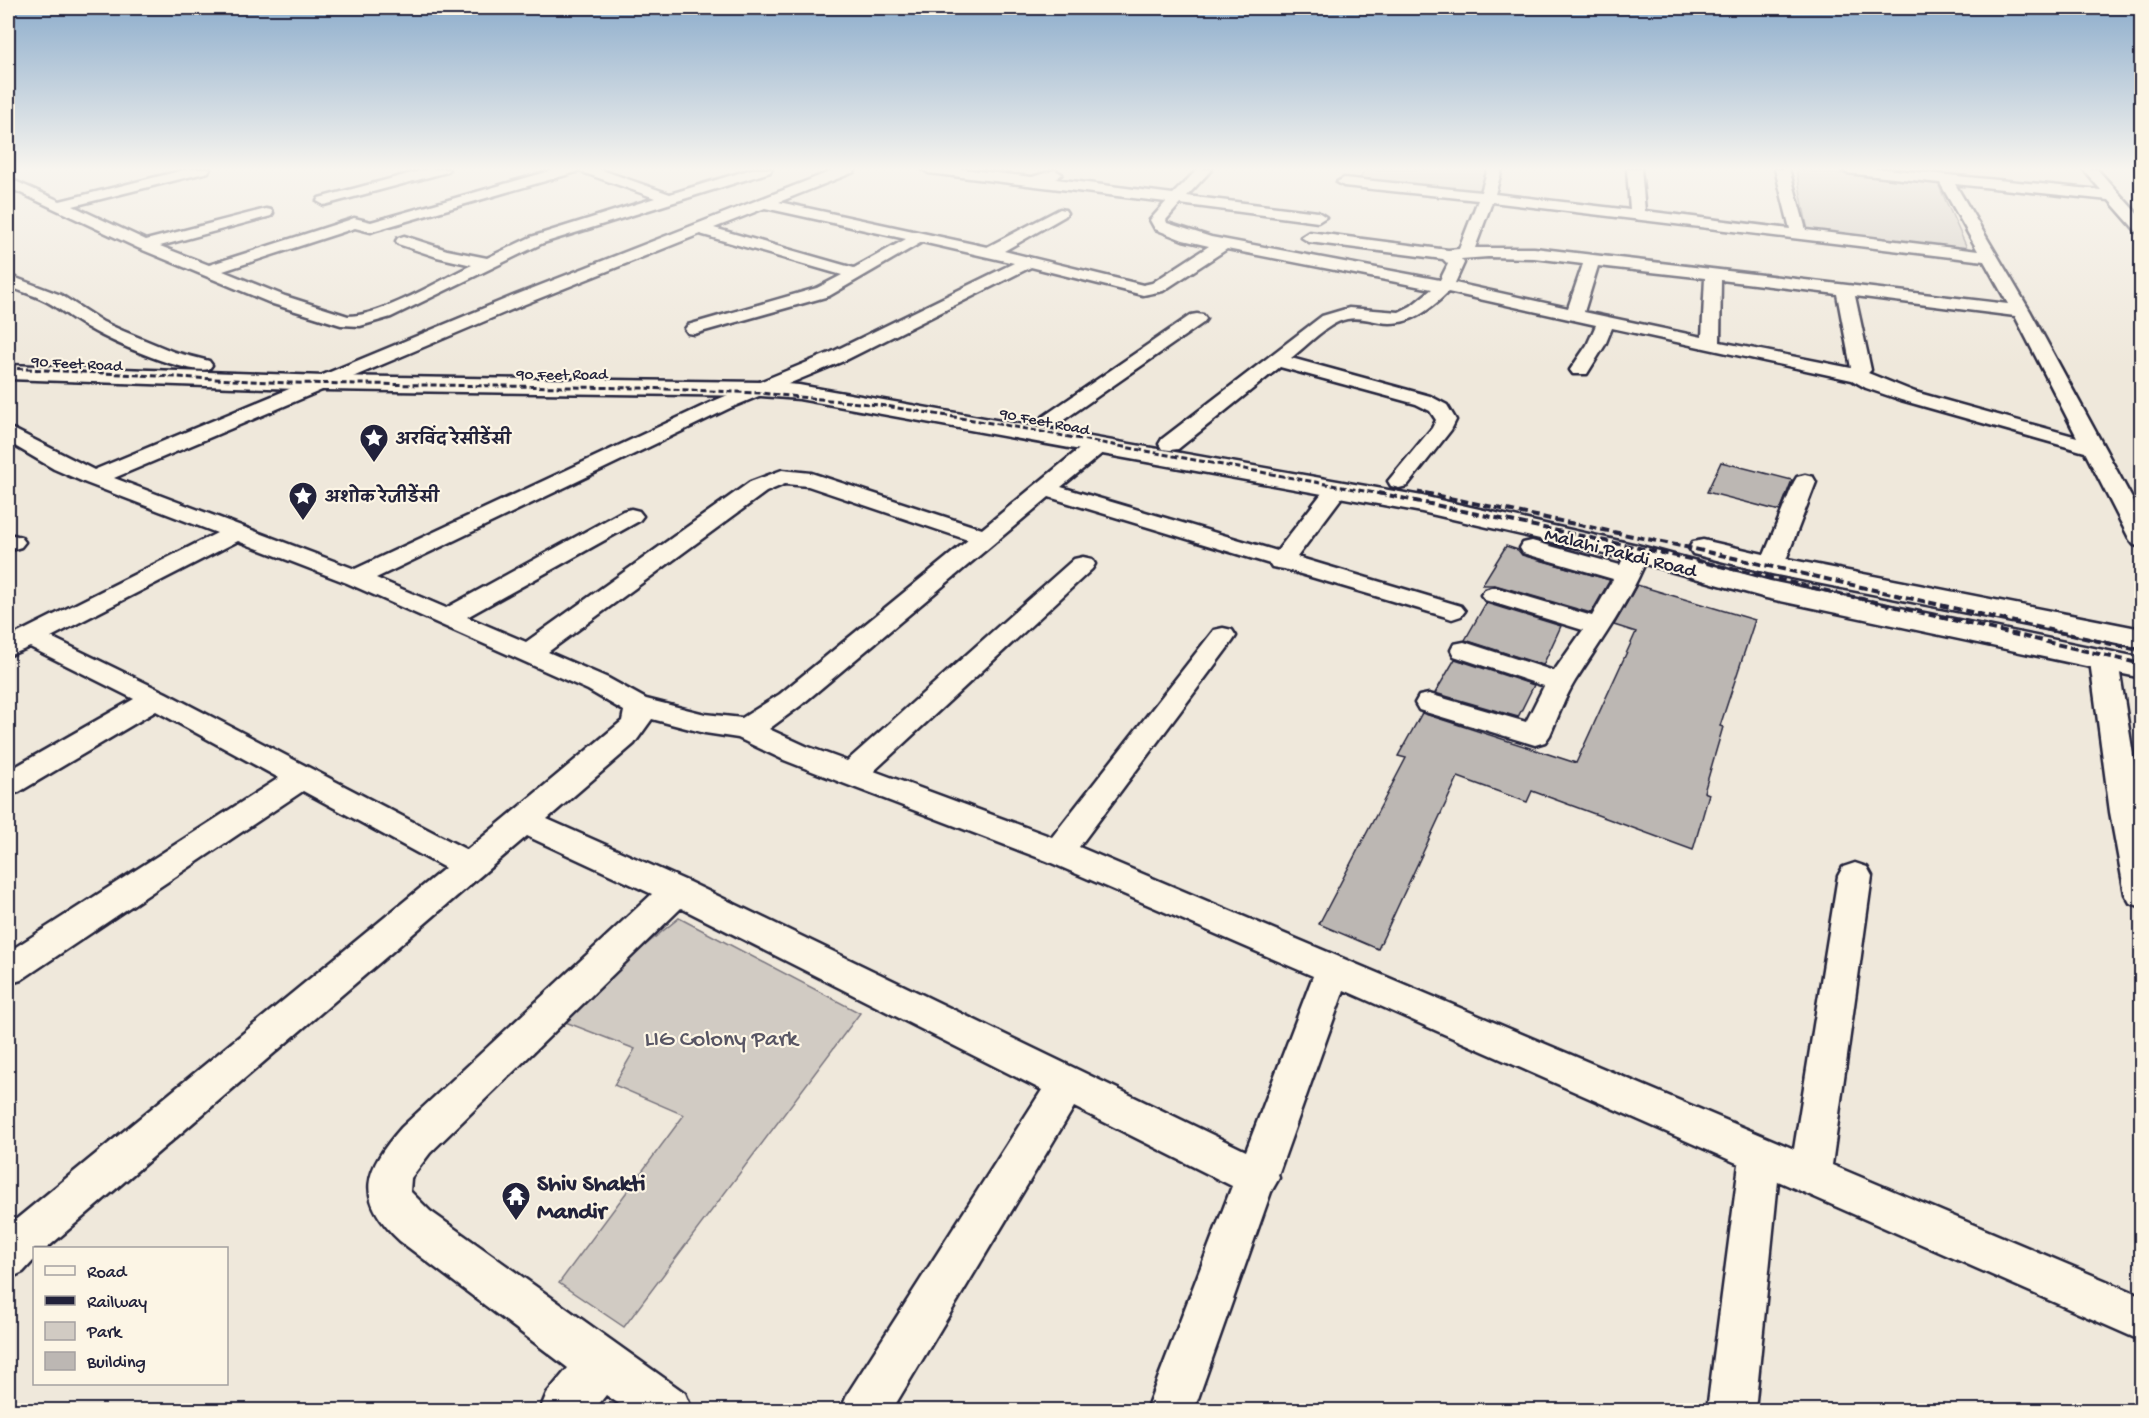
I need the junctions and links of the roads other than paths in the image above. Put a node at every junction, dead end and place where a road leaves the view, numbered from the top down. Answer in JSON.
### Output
{"nodes":[{"id":1,"x":122,"y":235,"type":"edge"},
{"id":2,"x":181,"y":235,"type":"edge"},
{"id":3,"x":317,"y":235,"type":"edge"},
{"id":4,"x":553,"y":235,"type":"edge"},
{"id":5,"x":685,"y":235,"type":"edge"},
{"id":6,"x":724,"y":235,"type":"edge"},
{"id":7,"x":912,"y":235,"type":"edge"},
{"id":8,"x":1020,"y":235,"type":"edge"},
{"id":9,"x":1184,"y":235,"type":"edge"},
{"id":10,"x":1467,"y":235,"type":"edge"},
{"id":11,"x":1800,"y":235,"type":"edge"},
{"id":12,"x":1977,"y":235,"type":"edge"},
{"id":13,"x":920,"y":237,"type":"junction"},
{"id":14,"x":1309,"y":237,"type":"joint"},
{"id":15,"x":404,"y":241,"type":"dead end"},
{"id":16,"x":1224,"y":244,"type":"junction"},
{"id":17,"x":144,"y":245,"type":"junction"},
{"id":18,"x":990,"y":252,"type":"junction"},
{"id":19,"x":1457,"y":255,"type":"junction"},
{"id":20,"x":1295,"y":256,"type":"junction"},
{"id":21,"x":1989,"y":257,"type":"junction"},
{"id":22,"x":1592,"y":260,"type":"junction"},
{"id":23,"x":1029,"y":262,"type":"junction"},
{"id":24,"x":487,"y":263,"type":"junction"},
{"id":25,"x":208,"y":271,"type":"junction"},
{"id":26,"x":856,"y":274,"type":"junction"},
{"id":27,"x":1713,"y":275,"type":"junction"},
{"id":28,"x":8,"y":280,"type":"edge"},
{"id":29,"x":1445,"y":286,"type":"junction"},
{"id":30,"x":1845,"y":291,"type":"junction"},
{"id":31,"x":2020,"y":311,"type":"junction"},
{"id":32,"x":1574,"y":315,"type":"junction"},
{"id":33,"x":1197,"y":319,"type":"dead end"},
{"id":34,"x":1606,"y":322,"type":"junction"},
{"id":35,"x":694,"y":329,"type":"dead end"},
{"id":36,"x":1711,"y":344,"type":"junction"},
{"id":37,"x":8,"y":359,"type":"edge"},
{"id":38,"x":1276,"y":360,"type":"junction"},
{"id":39,"x":202,"y":365,"type":"junction"},
{"id":40,"x":1580,"y":370,"type":"dead end"},
{"id":41,"x":8,"y":372,"type":"edge"},
{"id":42,"x":350,"y":372,"type":"junction"},
{"id":43,"x":1857,"y":375,"type":"junction"},
{"id":44,"x":787,"y":378,"type":"junction"},
{"id":45,"x":324,"y":383,"type":"junction"},
{"id":46,"x":761,"y":388,"type":"junction"},
{"id":47,"x":1048,"y":422,"type":"junction"},
{"id":48,"x":8,"y":434,"type":"edge"},
{"id":49,"x":1105,"y":440,"type":"junction"},
{"id":50,"x":1170,"y":444,"type":"junction"},
{"id":51,"x":32,"y":448,"type":"junction"},
{"id":52,"x":2094,"y":448,"type":"junction"},
{"id":53,"x":8,"y":459,"type":"edge"},
{"id":54,"x":1291,"y":472,"type":"junction"},
{"id":55,"x":94,"y":478,"type":"junction"},
{"id":56,"x":1400,"y":481,"type":"junction"},
{"id":57,"x":1805,"y":482,"type":"dead end"},
{"id":58,"x":1045,"y":489,"type":"junction"},
{"id":59,"x":1337,"y":489,"type":"junction"},
{"id":60,"x":631,"y":516,"type":"dead end"},
{"id":61,"x":236,"y":533,"type":"junction"},
{"id":62,"x":985,"y":538,"type":"junction"},
{"id":63,"x":2142,"y":540,"type":"edge"},
{"id":64,"x":1532,"y":548,"type":"dead end"},
{"id":65,"x":1281,"y":562,"type":"junction"},
{"id":66,"x":1083,"y":564,"type":"dead end"},
{"id":67,"x":1633,"y":564,"type":"junction"},
{"id":68,"x":1772,"y":565,"type":"junction"},
{"id":69,"x":356,"y":578,"type":"junction"},
{"id":70,"x":1494,"y":595,"type":"dead end"},
{"id":71,"x":1452,"y":611,"type":"dead end"},
{"id":72,"x":446,"y":618,"type":"junction"},
{"id":73,"x":1599,"y":626,"type":"junction"},
{"id":74,"x":1223,"y":636,"type":"dead end"},
{"id":75,"x":2142,"y":639,"type":"edge"},
{"id":76,"x":19,"y":643,"type":"edge"},
{"id":77,"x":1464,"y":650,"type":"dead end"},
{"id":78,"x":528,"y":654,"type":"junction"},
{"id":79,"x":2104,"y":660,"type":"junction"},
{"id":80,"x":2142,"y":668,"type":"edge"},
{"id":81,"x":1560,"y":682,"type":"junction"},
{"id":82,"x":156,"y":699,"type":"junction"},
{"id":83,"x":1429,"y":703,"type":"dead end"},
{"id":84,"x":637,"y":706,"type":"junction"},
{"id":85,"x":743,"y":728,"type":"junction"},
{"id":86,"x":851,"y":775,"type":"junction"},
{"id":87,"x":303,"y":777,"type":"junction"},
{"id":88,"x":8,"y":784,"type":"edge"},
{"id":89,"x":2134,"y":814,"type":"edge"},
{"id":90,"x":522,"y":821,"type":"junction"},
{"id":91,"x":1058,"y":852,"type":"junction"},
{"id":92,"x":468,"y":866,"type":"junction"},
{"id":93,"x":1855,"y":876,"type":"dead end"},
{"id":94,"x":677,"y":891,"type":"junction"},
{"id":95,"x":2142,"y":894,"type":"edge"},
{"id":96,"x":8,"y":970,"type":"edge"},
{"id":97,"x":1334,"y":970,"type":"junction"},
{"id":98,"x":1067,"y":1084,"type":"junction"},
{"id":99,"x":1760,"y":1156,"type":"junction"},
{"id":100,"x":1810,"y":1177,"type":"junction"},
{"id":101,"x":1258,"y":1178,"type":"junction"},
{"id":102,"x":8,"y":1257,"type":"edge"},
{"id":103,"x":2142,"y":1320,"type":"edge"},
{"id":104,"x":601,"y":1365,"type":"junction"},
{"id":105,"x":564,"y":1410,"type":"edge"},
{"id":106,"x":668,"y":1410,"type":"edge"},
{"id":107,"x":865,"y":1410,"type":"edge"},
{"id":108,"x":1170,"y":1410,"type":"edge"},
{"id":109,"x":1731,"y":1410,"type":"edge"}],
"edges":[{"from":1,"to":17,"type":"street"},
{"from":2,"to":17,"type":"street"},
{"from":3,"to":25,"type":"street"},
{"from":4,"to":24,"type":"street"},
{"from":5,"to":42,"type":"street"},
{"from":6,"to":26,"type":"street"},
{"from":7,"to":13,"type":"street"},
{"from":8,"to":18,"type":"street"},
{"from":9,"to":16,"type":"street"},
{"from":10,"to":19,"type":"street"},
{"from":11,"to":21,"type":"street"},
{"from":12,"to":21,"type":"street"},
{"from":13,"to":18,"type":"street"},
{"from":13,"to":26,"type":"street"},
{"from":14,"to":19,"type":"street"},
{"from":14,"to":20,"type":"street"},
{"from":15,"to":24,"type":"street"},
{"from":16,"to":20,"type":"street"},
{"from":16,"to":23,"type":"street"},
{"from":17,"to":25,"type":"street"},
{"from":18,"to":23,"type":"street"},
{"from":19,"to":22,"type":"street"},
{"from":19,"to":29,"type":"street"},
{"from":20,"to":29,"type":"street"},
{"from":21,"to":31,"type":"street"},
{"from":22,"to":27,"type":"street"},
{"from":22,"to":32,"type":"street"},
{"from":23,"to":44,"type":"street"},
{"from":24,"to":25,"type":"street"},
{"from":26,"to":35,"type":"street"},
{"from":27,"to":30,"type":"street"},
{"from":27,"to":36,"type":"street"},
{"from":28,"to":39,"type":"street"},
{"from":29,"to":32,"type":"street"},
{"from":29,"to":38,"type":"street"},
{"from":30,"to":31,"type":"street"},
{"from":30,"to":43,"type":"street"},
{"from":31,"to":52,"type":"street"},
{"from":32,"to":34,"type":"street"},
{"from":33,"to":47,"type":"street"},
{"from":34,"to":36,"type":"street"},
{"from":34,"to":40,"type":"street"},
{"from":36,"to":43,"type":"street"},
{"from":37,"to":39,"type":"main road","name":"90 Feet Road"},
{"from":38,"to":50,"type":"street"},
{"from":38,"to":56,"type":"street"},
{"from":39,"to":42,"type":"main road","name":"90 Feet Road"},
{"from":41,"to":45,"type":"main road","name":"90 Feet Road"},
{"from":42,"to":44,"type":"main road","name":"90 Feet Road"},
{"from":42,"to":45,"type":"street"},
{"from":43,"to":52,"type":"street"},
{"from":44,"to":46,"type":"street"},
{"from":44,"to":47,"type":"main road","name":"90 Feet Road"},
{"from":45,"to":46,"type":"main road","name":"90 Feet Road"},
{"from":45,"to":55,"type":"street"},
{"from":46,"to":49,"type":"main road","name":"90 Feet Road"},
{"from":46,"to":69,"type":"street"},
{"from":47,"to":49,"type":"main road","name":"90 Feet Road"},
{"from":48,"to":51,"type":"street"},
{"from":49,"to":50,"type":"main road","name":"Malahi Pakdi Road"},
{"from":49,"to":54,"type":"main road","name":"Malahi Pakdi Road"},
{"from":49,"to":58,"type":"street"},
{"from":50,"to":54,"type":"main road","name":"Malahi Pakdi Road"},
{"from":51,"to":53,"type":"street"},
{"from":51,"to":55,"type":"street"},
{"from":52,"to":63,"type":"street"},
{"from":54,"to":56,"type":"main road","name":"Malahi Pakdi Road"},
{"from":54,"to":59,"type":"main road","name":"Malahi Pakdi Road"},
{"from":55,"to":61,"type":"street"},
{"from":56,"to":68,"type":"main road","name":"Malahi Pakdi Road"},
{"from":57,"to":68,"type":"street"},
{"from":58,"to":62,"type":"street"},
{"from":58,"to":65,"type":"street"},
{"from":59,"to":65,"type":"street"},
{"from":59,"to":67,"type":"main road","name":"Malahi Pakdi Road"},
{"from":60,"to":72,"type":"street"},
{"from":61,"to":69,"type":"street"},
{"from":61,"to":76,"type":"street"},
{"from":62,"to":78,"type":"street"},
{"from":62,"to":85,"type":"street"},
{"from":64,"to":67,"type":"street"},
{"from":65,"to":71,"type":"street"},
{"from":66,"to":86,"type":"street"},
{"from":67,"to":73,"type":"street"},
{"from":67,"to":79,"type":"main road","name":"Malahi Pakdi Road"},
{"from":68,"to":75,"type":"main road","name":"Malahi Pakdi Road"},
{"from":69,"to":72,"type":"street"},
{"from":70,"to":73,"type":"street"},
{"from":72,"to":78,"type":"street"},
{"from":73,"to":81,"type":"street"},
{"from":74,"to":91,"type":"street"},
{"from":76,"to":82,"type":"street"},
{"from":77,"to":81,"type":"street"},
{"from":78,"to":84,"type":"street"},
{"from":79,"to":80,"type":"main road","name":"Malahi Pakdi Road"},
{"from":79,"to":89,"type":"street"},
{"from":81,"to":83,"type":"street"},
{"from":82,"to":87,"type":"street"},
{"from":82,"to":88,"type":"street"},
{"from":84,"to":85,"type":"street"},
{"from":84,"to":90,"type":"street"},
{"from":85,"to":86,"type":"street"},
{"from":86,"to":91,"type":"street"},
{"from":87,"to":92,"type":"street"},
{"from":87,"to":96,"type":"street"},
{"from":89,"to":95,"type":"street"},
{"from":90,"to":92,"type":"street"},
{"from":90,"to":94,"type":"street"},
{"from":91,"to":97,"type":"street"},
{"from":92,"to":102,"type":"street"},
{"from":93,"to":100,"type":"street"},
{"from":94,"to":98,"type":"street"},
{"from":94,"to":104,"type":"street"},
{"from":97,"to":99,"type":"street"},
{"from":97,"to":101,"type":"street"},
{"from":98,"to":101,"type":"street"},
{"from":98,"to":107,"type":"street"},
{"from":99,"to":100,"type":"street"},
{"from":99,"to":109,"type":"street"},
{"from":100,"to":103,"type":"street"},
{"from":101,"to":108,"type":"street"},
{"from":104,"to":105,"type":"street"},
{"from":104,"to":106,"type":"street"}]}
